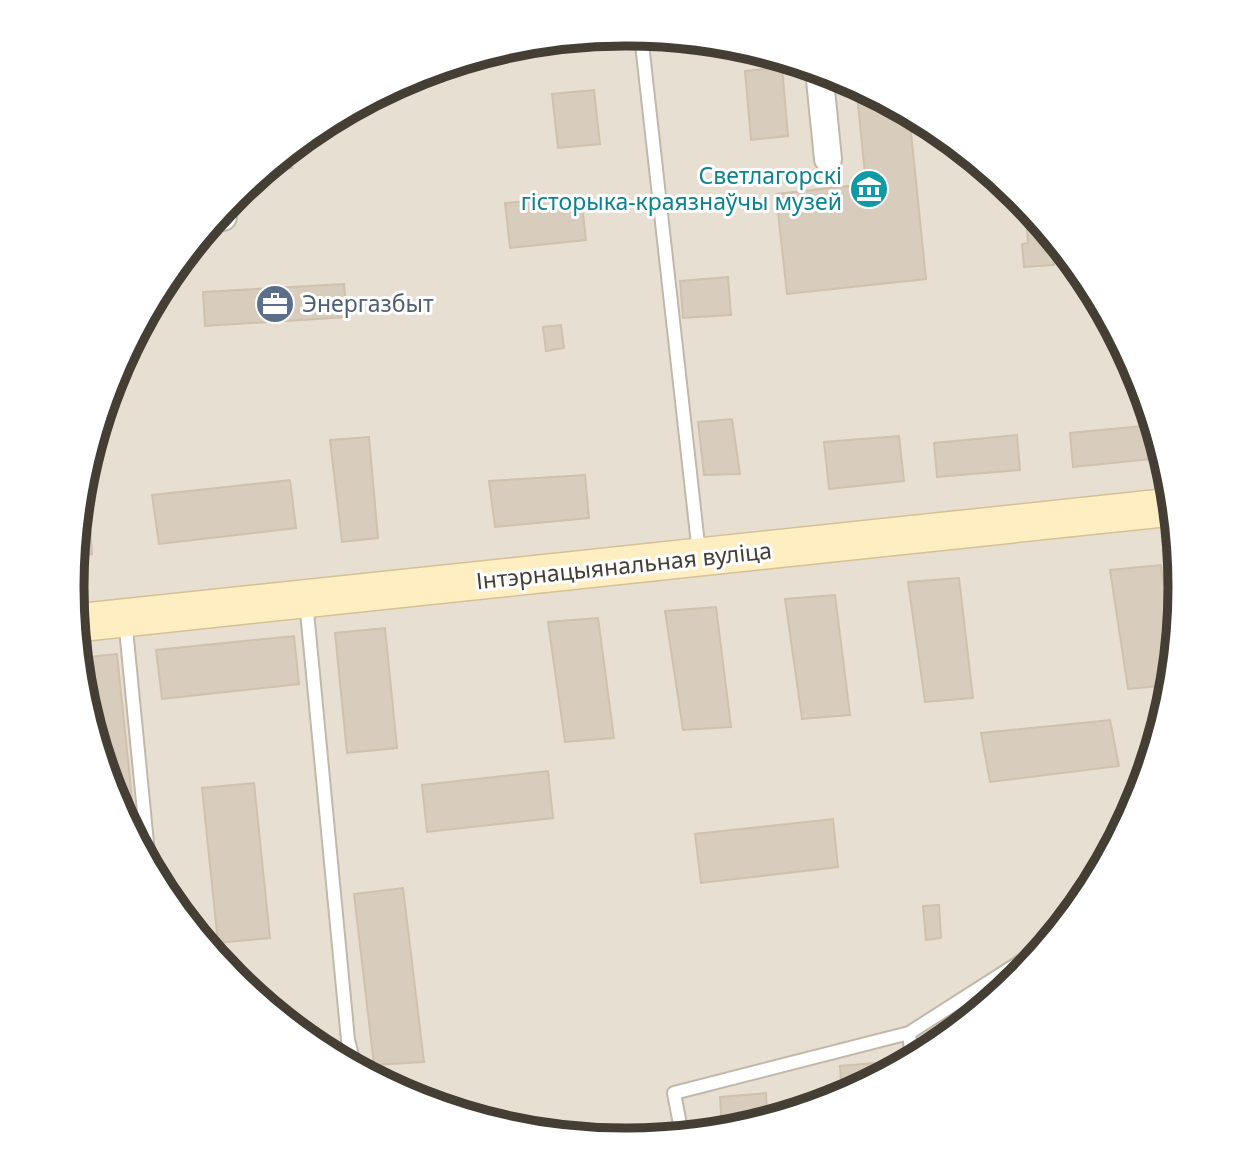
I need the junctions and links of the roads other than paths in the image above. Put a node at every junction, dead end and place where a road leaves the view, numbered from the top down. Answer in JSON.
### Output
{"nodes":[{"id":1,"x":642,"y":46,"type":"edge"},
{"id":2,"x":820,"y":82,"type":"edge"},
{"id":3,"x":828,"y":159,"type":"dead end"},
{"id":4,"x":1162,"y":508,"type":"edge"},
{"id":5,"x":700,"y":558,"type":"junction"},
{"id":6,"x":306,"y":599,"type":"junction"},
{"id":7,"x":125,"y":618,"type":"junction"},
{"id":8,"x":86,"y":622,"type":"edge"},
{"id":9,"x":147,"y":838,"type":"edge"},
{"id":10,"x":1011,"y":968,"type":"edge"},
{"id":11,"x":909,"y":1033,"type":"junction"},
{"id":12,"x":911,"y":1047,"type":"edge"},
{"id":13,"x":352,"y":1054,"type":"edge"},
{"id":14,"x":680,"y":1125,"type":"edge"}],
"edges":[{"from":1,"to":5,"type":"lane"},
{"from":2,"to":3,"type":"street"},
{"from":4,"to":5,"type":"street","name":"Інтэрнацыянальная вуліца"},
{"from":5,"to":6,"type":"street","name":"Інтэрнацыянальная вуліца"},
{"from":6,"to":7,"type":"street","name":"Інтэрнацыянальная вуліца"},
{"from":6,"to":13,"type":"lane"},
{"from":7,"to":8,"type":"street","name":"Інтэрнацыянальная вуліца"},
{"from":7,"to":9,"type":"lane"},
{"from":10,"to":11,"type":"lane"},
{"from":11,"to":12,"type":"lane"},
{"from":11,"to":14,"type":"lane"}]}
